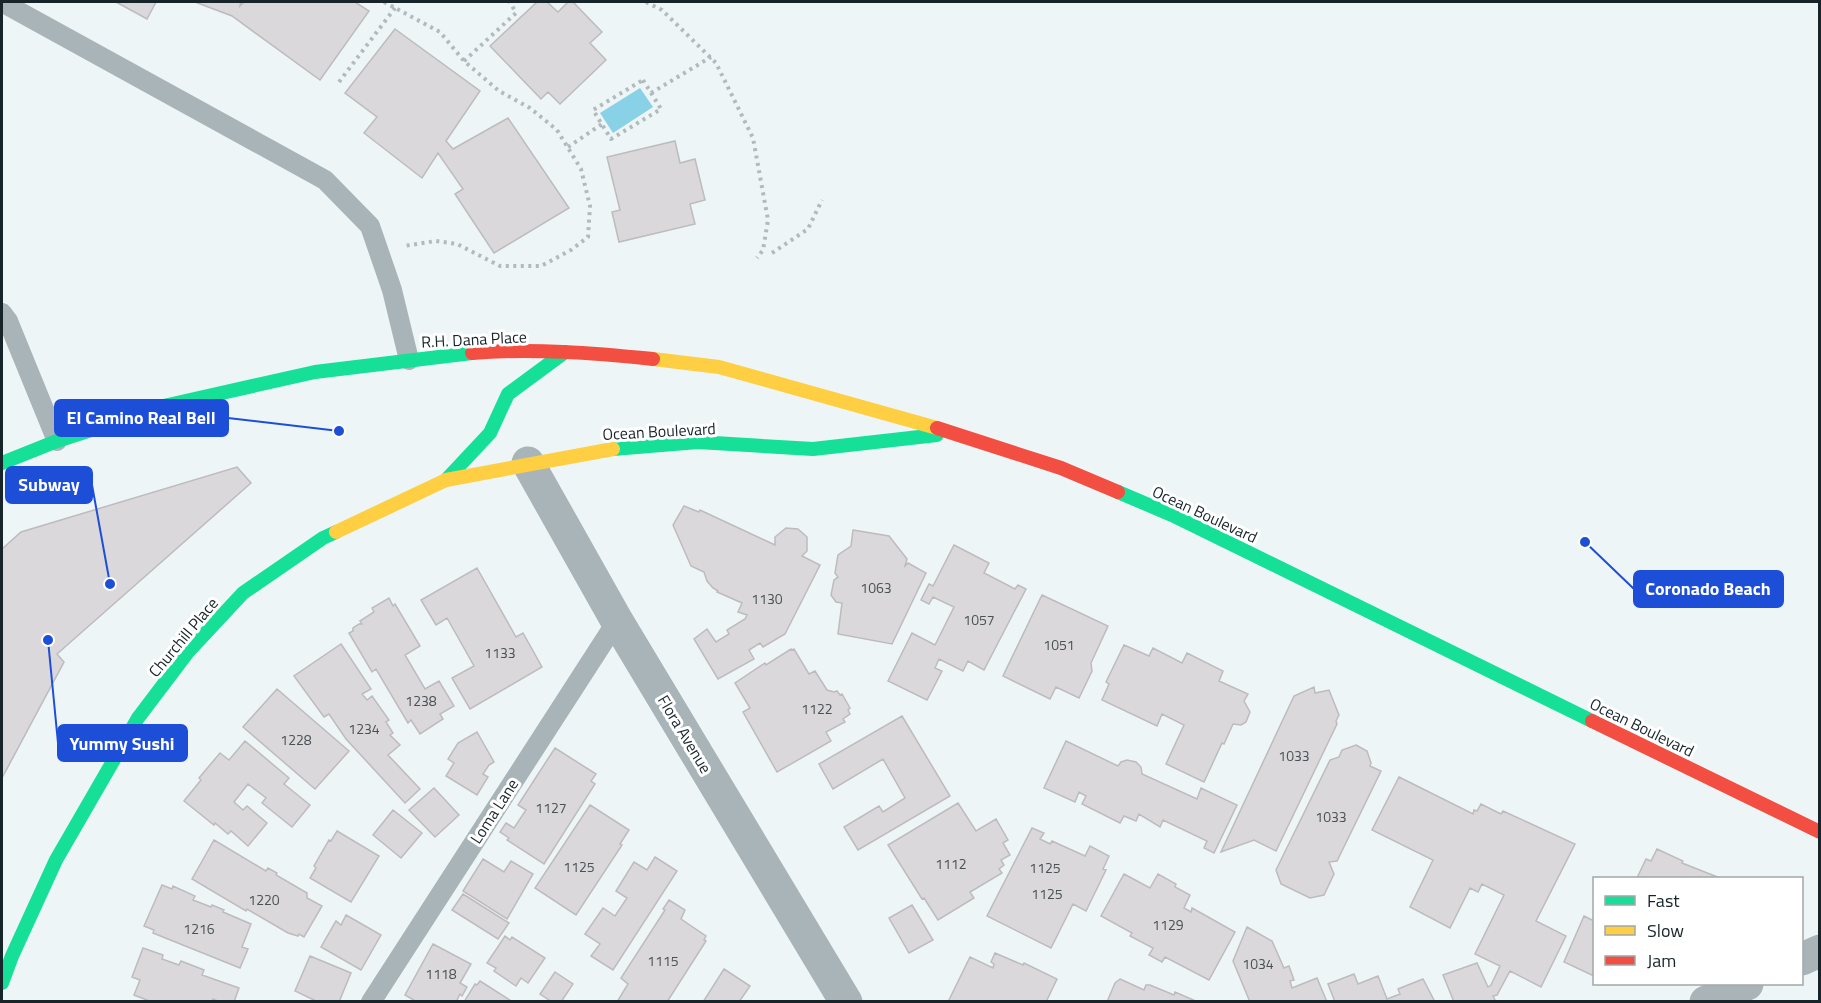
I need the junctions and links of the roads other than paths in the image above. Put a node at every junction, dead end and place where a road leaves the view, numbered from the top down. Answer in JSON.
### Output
{"nodes":[{"id":1,"x":6,"y":6,"type":"edge"},
{"id":2,"x":2,"y":313,"type":"edge"},
{"id":3,"x":565,"y":352,"type":"junction"},
{"id":4,"x":409,"y":360,"type":"junction"},
{"id":5,"x":954,"y":433,"type":"junction"},
{"id":6,"x":57,"y":441,"type":"junction"},
{"id":7,"x":528,"y":463,"type":"junction"},
{"id":8,"x":2,"y":464,"type":"edge"},
{"id":9,"x":446,"y":480,"type":"junction"},
{"id":10,"x":617,"y":621,"type":"junction"},
{"id":11,"x":1820,"y":832,"type":"edge"},
{"id":12,"x":1820,"y":951,"type":"edge"},
{"id":13,"x":1803,"y":959,"type":"edge"},
{"id":14,"x":2,"y":983,"type":"edge"},
{"id":15,"x":1745,"y":985,"type":"edge"},
{"id":16,"x":371,"y":1002,"type":"edge"},
{"id":17,"x":846,"y":1002,"type":"edge"},
{"id":18,"x":1706,"y":1002,"type":"edge"}],
"edges":[{"from":1,"to":4,"type":"lane"},
{"from":2,"to":6,"type":"lane"},
{"from":3,"to":4,"type":"main road","name":"R.H. Dana Place"},
{"from":3,"to":5,"type":"main road","name":"R.H. Dana Place"},
{"from":3,"to":9,"type":"main road"},
{"from":4,"to":6,"type":"main road","name":"R.H. Dana Place"},
{"from":5,"to":7,"type":"main road","name":"Ocean Boulevard"},
{"from":5,"to":11,"type":"main road","name":"Ocean Boulevard"},
{"from":6,"to":8,"type":"main road","name":"R.H. Dana Place"},
{"from":7,"to":9,"type":"main road","name":"Churchill Place"},
{"from":7,"to":10,"type":"street","name":"Flora Avenue"},
{"from":9,"to":14,"type":"main road","name":"Churchill Place"},
{"from":10,"to":16,"type":"lane","name":"Loma Lane"},
{"from":10,"to":17,"type":"street","name":"Flora Avenue"},
{"from":12,"to":13,"type":"street"},
{"from":15,"to":18,"type":"street"}]}
